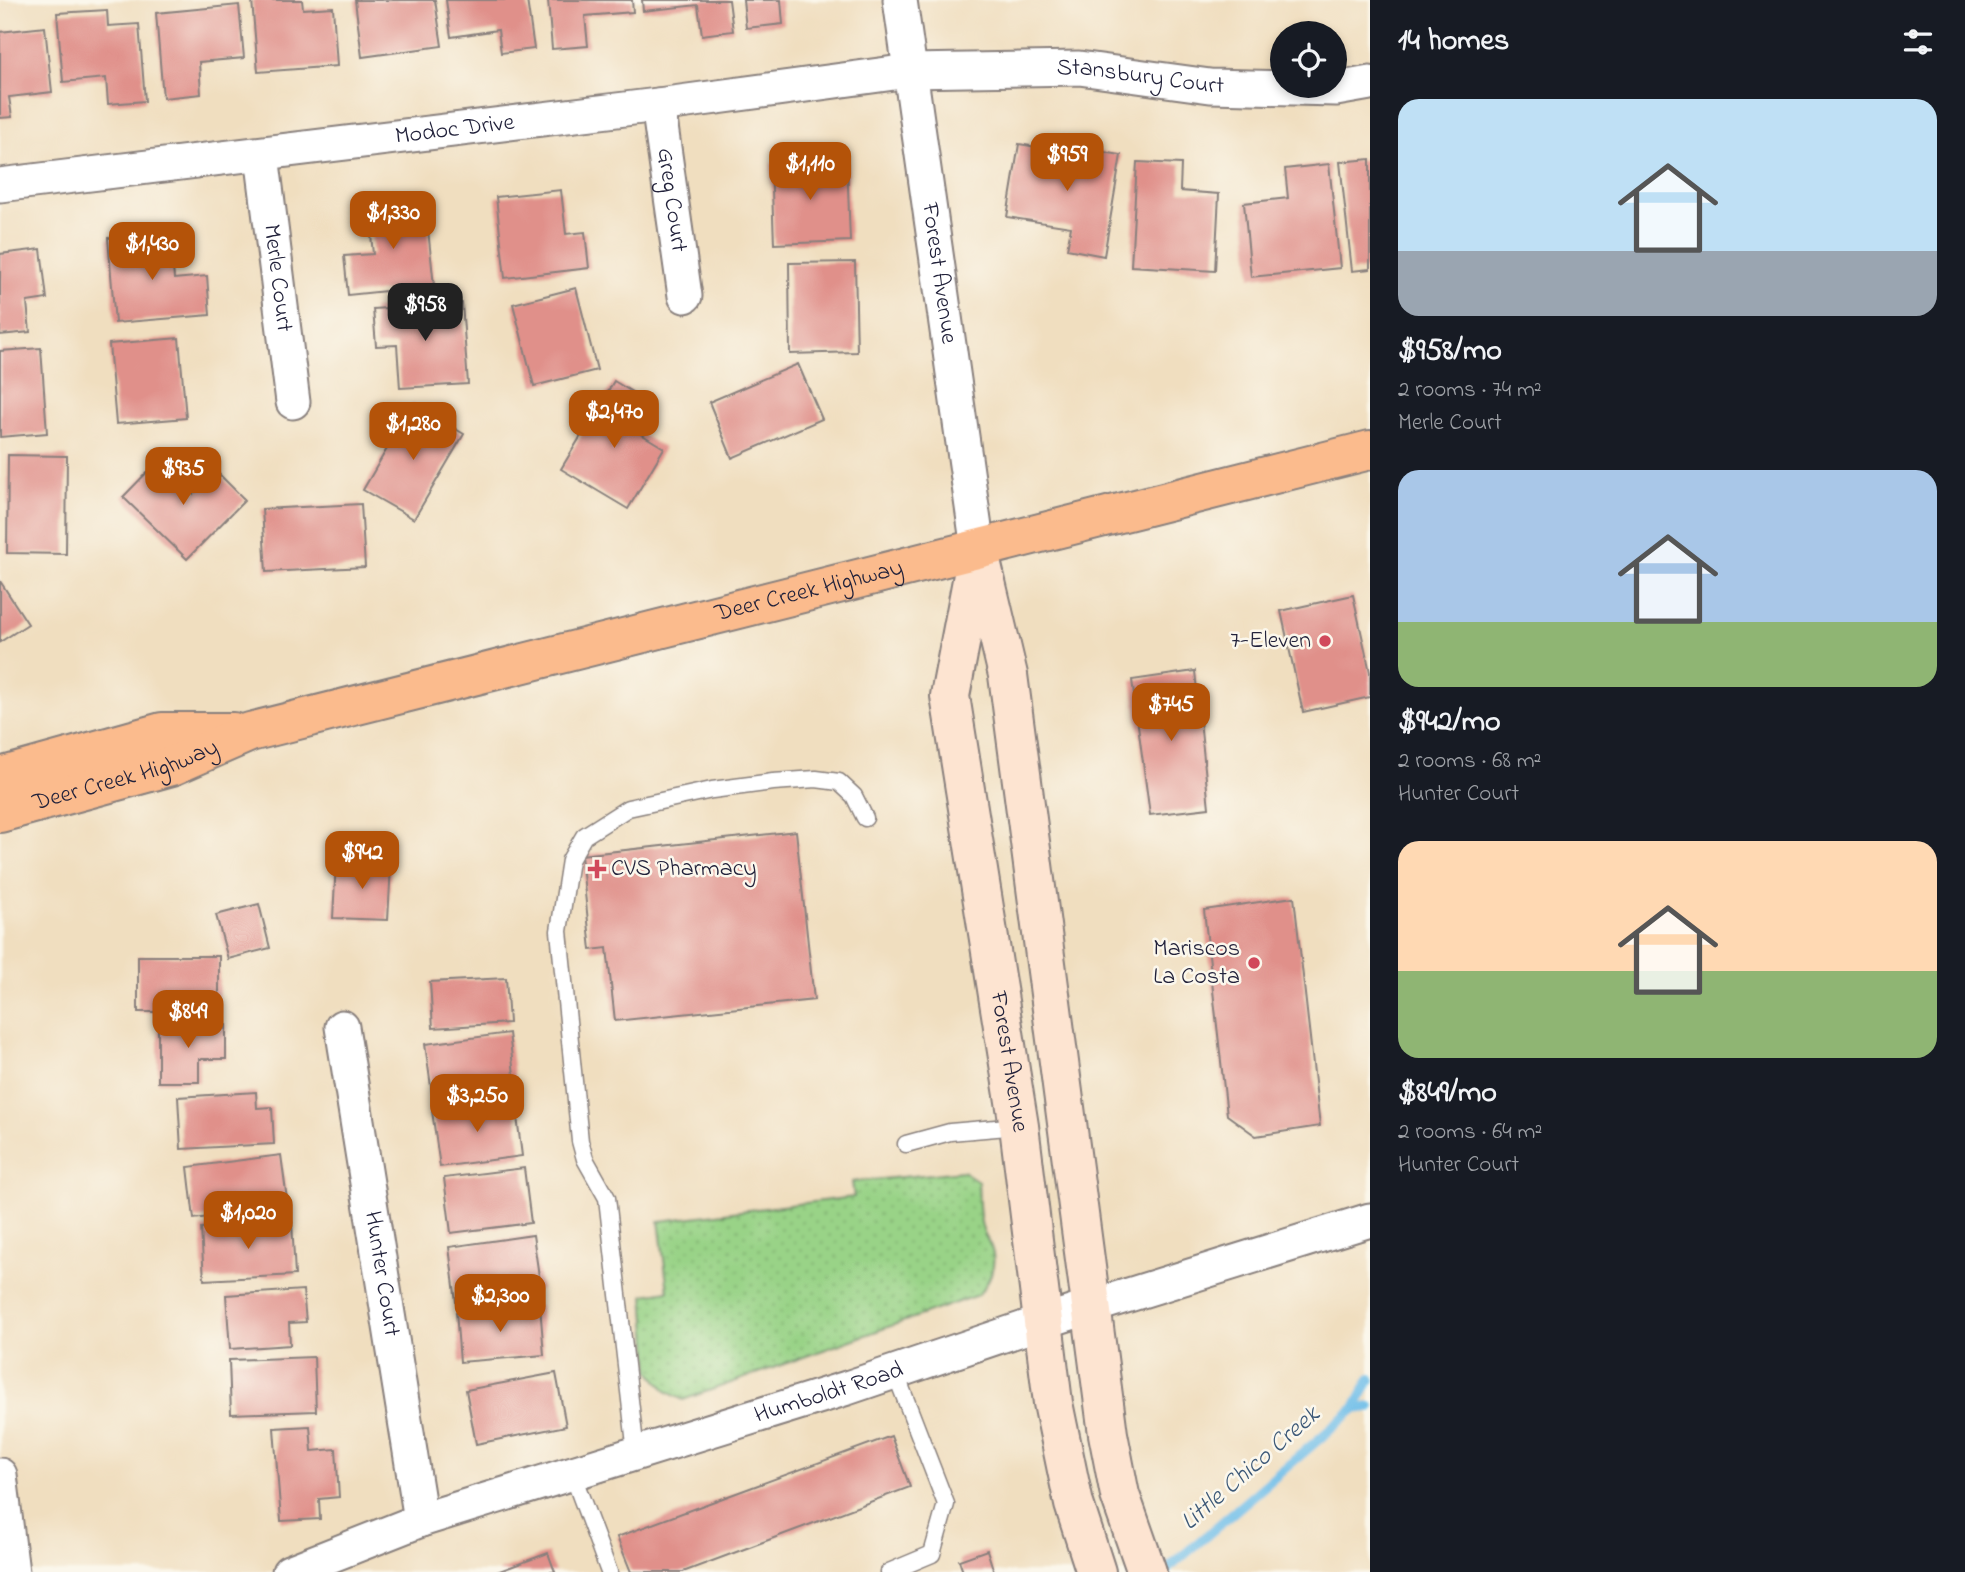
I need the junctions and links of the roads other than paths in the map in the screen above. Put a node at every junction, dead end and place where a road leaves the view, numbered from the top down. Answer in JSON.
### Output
{"nodes":[{"id":1,"x":900,"y":0,"type":"edge"},
{"id":2,"x":909,"y":71,"type":"junction"},
{"id":3,"x":1370,"y":83,"type":"edge"},
{"id":4,"x":658,"y":105,"type":"junction"},
{"id":5,"x":262,"y":155,"type":"junction"},
{"id":6,"x":0,"y":185,"type":"edge"},
{"id":7,"x":684,"y":296,"type":"dead end"},
{"id":8,"x":293,"y":402,"type":"dead end"},
{"id":9,"x":1370,"y":450,"type":"edge"},
{"id":10,"x":978,"y":549,"type":"junction"},
{"id":11,"x":250,"y":732,"type":"junction"},
{"id":12,"x":0,"y":777,"type":"edge"},
{"id":13,"x":0,"y":813,"type":"edge"},
{"id":14,"x":865,"y":818,"type":"dead end"},
{"id":15,"x":342,"y":1027,"type":"dead end"},
{"id":16,"x":1019,"y":1126,"type":"junction"},
{"id":17,"x":906,"y":1144,"type":"dead end"},
{"id":18,"x":1370,"y":1220,"type":"edge"},
{"id":19,"x":1090,"y":1307,"type":"junction"},
{"id":20,"x":1042,"y":1322,"type":"junction"},
{"id":21,"x":895,"y":1372,"type":"junction"},
{"id":22,"x":636,"y":1453,"type":"junction"},
{"id":23,"x":572,"y":1473,"type":"junction"},
{"id":24,"x":0,"y":1475,"type":"edge"},
{"id":25,"x":421,"y":1520,"type":"junction"},
{"id":26,"x":1141,"y":1558,"type":"edge"},
{"id":27,"x":12,"y":1572,"type":"edge"},
{"id":28,"x":289,"y":1572,"type":"edge"},
{"id":29,"x":609,"y":1572,"type":"edge"},
{"id":30,"x":888,"y":1572,"type":"edge"},
{"id":31,"x":1096,"y":1572,"type":"edge"}],
"edges":[{"from":1,"to":2,"type":"street","name":"Forest Avenue"},
{"from":2,"to":3,"type":"street","name":"Stansbury Court"},
{"from":2,"to":4,"type":"street","name":"Modoc Drive"},
{"from":2,"to":10,"type":"street","name":"Forest Avenue"},
{"from":4,"to":5,"type":"street","name":"Modoc Drive"},
{"from":4,"to":7,"type":"street","name":"Greg Court"},
{"from":5,"to":6,"type":"street","name":"Modoc Drive"},
{"from":5,"to":8,"type":"street","name":"Merle Court"},
{"from":9,"to":10,"type":"main road","name":"Deer Creek Highway"},
{"from":10,"to":11,"type":"main road","name":"Deer Creek Highway"},
{"from":10,"to":16,"type":"street","name":"Forest Avenue"},
{"from":10,"to":19,"type":"street","name":"Forest Avenue"},
{"from":11,"to":12,"type":"main road","name":"Deer Creek Highway"},
{"from":11,"to":13,"type":"main road","name":"Deer Creek Highway"},
{"from":14,"to":22,"type":"lane"},
{"from":15,"to":25,"type":"street","name":"Hunter Court"},
{"from":16,"to":17,"type":"lane"},
{"from":16,"to":20,"type":"street","name":"Forest Avenue"},
{"from":18,"to":19,"type":"street","name":"Humboldt Road"},
{"from":19,"to":20,"type":"street","name":"Humboldt Road"},
{"from":19,"to":26,"type":"street","name":"Forest Avenue"},
{"from":20,"to":21,"type":"street","name":"Humboldt Road"},
{"from":20,"to":31,"type":"street","name":"Forest Avenue"},
{"from":21,"to":22,"type":"street","name":"Humboldt Road"},
{"from":21,"to":30,"type":"lane"},
{"from":22,"to":23,"type":"street","name":"Humboldt Road"},
{"from":23,"to":25,"type":"street","name":"Humboldt Road"},
{"from":23,"to":29,"type":"lane"},
{"from":24,"to":27,"type":"street"},
{"from":25,"to":28,"type":"street","name":"Humboldt Road"}]}
